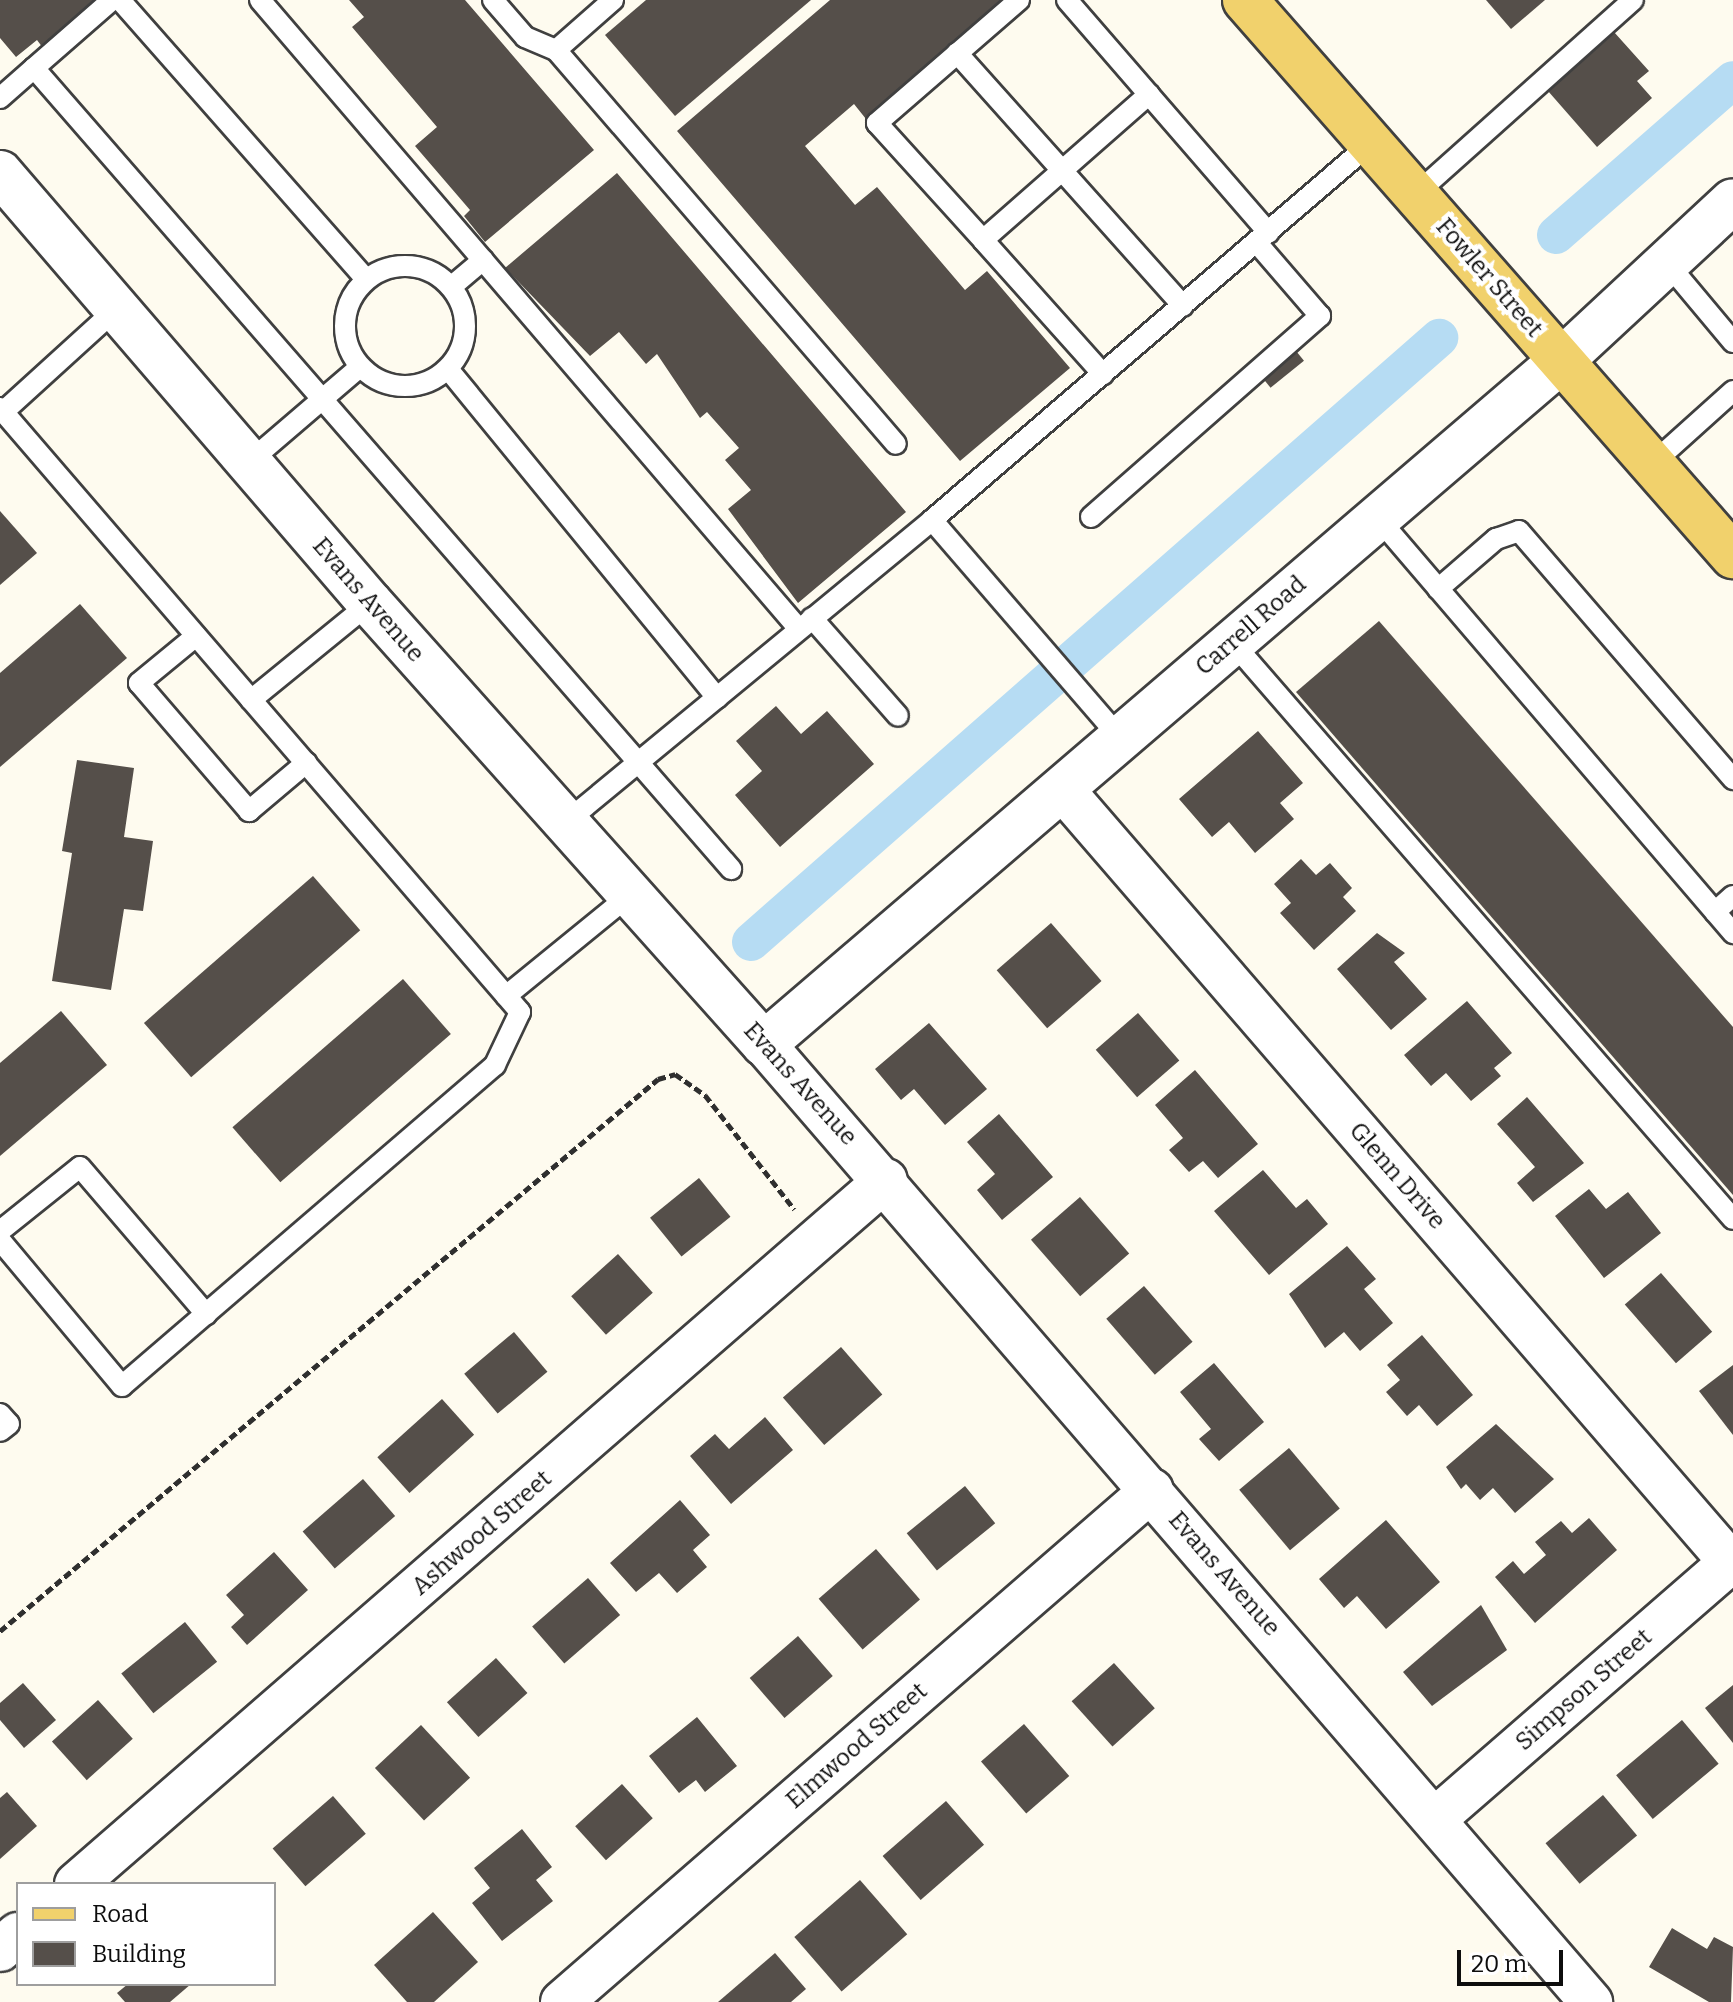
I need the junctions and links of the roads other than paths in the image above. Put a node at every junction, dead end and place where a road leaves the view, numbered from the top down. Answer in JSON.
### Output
{"nodes":[{"id":1,"x":112,"y":0,"type":"edge"},
{"id":2,"x":120,"y":0,"type":"edge"},
{"id":3,"x":260,"y":0,"type":"edge"},
{"id":4,"x":493,"y":0,"type":"edge"},
{"id":5,"x":613,"y":0,"type":"edge"},
{"id":6,"x":1019,"y":0,"type":"edge"},
{"id":7,"x":1067,"y":0,"type":"edge"},
{"id":8,"x":1633,"y":0,"type":"edge"},
{"id":9,"x":1246,"y":1,"type":"edge"},
{"id":10,"x":556,"y":50,"type":"junction"},
{"id":11,"x":957,"y":53,"type":"junction"},
{"id":12,"x":34,"y":68,"type":"junction"},
{"id":13,"x":1149,"y":94,"type":"junction"},
{"id":14,"x":0,"y":98,"type":"edge"},
{"id":15,"x":1371,"y":143,"type":"junction"},
{"id":16,"x":1062,"y":171,"type":"junction"},
{"id":17,"x":0,"y":173,"type":"edge"},
{"id":18,"x":1416,"y":194,"type":"junction"},
{"id":19,"x":1733,"y":201,"type":"edge"},
{"id":20,"x":1263,"y":238,"type":"junction"},
{"id":21,"x":983,"y":240,"type":"junction"},
{"id":22,"x":483,"y":260,"type":"junction"},
{"id":23,"x":1667,"y":263,"type":"junction"},
{"id":24,"x":366,"y":279,"type":"junction"},
{"id":25,"x":451,"y":287,"type":"junction"},
{"id":26,"x":1183,"y":306,"type":"junction"},
{"id":27,"x":116,"y":309,"type":"junction"},
{"id":28,"x":1733,"y":342,"type":"edge"},
{"id":29,"x":1562,"y":360,"type":"junction"},
{"id":30,"x":360,"y":367,"type":"junction"},
{"id":31,"x":448,"y":369,"type":"junction"},
{"id":32,"x":1103,"y":374,"type":"junction"},
{"id":33,"x":1733,"y":391,"type":"edge"},
{"id":34,"x":322,"y":400,"type":"junction"},
{"id":35,"x":2,"y":410,"type":"edge"},
{"id":36,"x":896,"y":444,"type":"dead end"},
{"id":37,"x":249,"y":462,"type":"junction"},
{"id":38,"x":1652,"y":464,"type":"junction"},
{"id":39,"x":1091,"y":517,"type":"dead end"},
{"id":40,"x":1377,"y":517,"type":"junction"},
{"id":41,"x":933,"y":519,"type":"junction"},
{"id":42,"x":1733,"y":556,"type":"edge"},
{"id":43,"x":1438,"y":589,"type":"junction"},
{"id":44,"x":370,"y":603,"type":"junction"},
{"id":45,"x":805,"y":624,"type":"junction"},
{"id":46,"x":196,"y":636,"type":"junction"},
{"id":47,"x":1232,"y":642,"type":"junction"},
{"id":48,"x":717,"y":698,"type":"junction"},
{"id":49,"x":251,"y":700,"type":"junction"},
{"id":50,"x":898,"y":716,"type":"dead end"},
{"id":51,"x":1121,"y":739,"type":"junction"},
{"id":52,"x":306,"y":763,"type":"junction"},
{"id":53,"x":638,"y":763,"type":"junction"},
{"id":54,"x":1733,"y":779,"type":"edge"},
{"id":55,"x":1063,"y":790,"type":"junction"},
{"id":56,"x":566,"y":822,"type":"junction"},
{"id":57,"x":731,"y":869,"type":"dead end"},
{"id":58,"x":630,"y":895,"type":"junction"},
{"id":59,"x":1733,"y":896,"type":"edge"},
{"id":60,"x":1715,"y":912,"type":"junction"},
{"id":61,"x":1733,"y":933,"type":"edge"},
{"id":62,"x":506,"y":996,"type":"junction"},
{"id":63,"x":764,"y":1044,"type":"junction"},
{"id":64,"x":886,"y":1180,"type":"junction"},
{"id":65,"x":1733,"y":1219,"type":"edge"},
{"id":66,"x":0,"y":1231,"type":"edge"},
{"id":67,"x":0,"y":1240,"type":"edge"},
{"id":68,"x":206,"y":1314,"type":"junction"},
{"id":69,"x":0,"y":1414,"type":"edge"},
{"id":70,"x":0,"y":1431,"type":"edge"},
{"id":71,"x":1152,"y":1490,"type":"junction"},
{"id":72,"x":1732,"y":1561,"type":"edge"},
{"id":73,"x":1435,"y":1819,"type":"junction"},
{"id":74,"x":78,"y":1882,"type":"edge"},
{"id":75,"x":16,"y":1936,"type":"edge"},
{"id":76,"x":0,"y":1950,"type":"edge"},
{"id":77,"x":562,"y":2002,"type":"edge"},
{"id":78,"x":1591,"y":2002,"type":"edge"}],
"edges":[{"from":1,"to":12,"type":"lane"},
{"from":2,"to":24,"type":"lane"},
{"from":3,"to":22,"type":"lane"},
{"from":4,"to":10,"type":"lane"},
{"from":5,"to":10,"type":"lane"},
{"from":6,"to":11,"type":"lane"},
{"from":7,"to":13,"type":"lane"},
{"from":8,"to":18,"type":"lane"},
{"from":9,"to":15,"type":"main road","name":"Fowler Street"},
{"from":10,"to":36,"type":"lane"},
{"from":11,"to":16,"type":"lane"},
{"from":11,"to":21,"type":"lane"},
{"from":12,"to":14,"type":"lane"},
{"from":12,"to":34,"type":"lane"},
{"from":13,"to":16,"type":"lane"},
{"from":13,"to":20,"type":"lane"},
{"from":15,"to":18,"type":"main road","name":"Fowler Street"},
{"from":15,"to":20,"type":"lane"},
{"from":16,"to":21,"type":"lane"},
{"from":16,"to":26,"type":"lane"},
{"from":17,"to":27,"type":"street","name":"Evans Avenue"},
{"from":18,"to":29,"type":"main road","name":"Fowler Street"},
{"from":19,"to":23,"type":"street","name":"Carrell Road"},
{"from":20,"to":26,"type":"lane"},
{"from":20,"to":39,"type":"lane"},
{"from":21,"to":32,"type":"lane"},
{"from":22,"to":25,"type":"lane"},
{"from":22,"to":45,"type":"lane"},
{"from":23,"to":28,"type":"lane"},
{"from":23,"to":29,"type":"street","name":"Carrell Road"},
{"from":24,"to":25,"type":"lane"},
{"from":24,"to":30,"type":"lane"},
{"from":25,"to":31,"type":"lane"},
{"from":26,"to":32,"type":"lane"},
{"from":27,"to":35,"type":"lane"},
{"from":27,"to":37,"type":"street","name":"Evans Avenue"},
{"from":29,"to":38,"type":"main road","name":"Fowler Street"},
{"from":29,"to":40,"type":"street","name":"Carrell Road"},
{"from":30,"to":31,"type":"lane"},
{"from":30,"to":34,"type":"lane"},
{"from":31,"to":48,"type":"lane"},
{"from":32,"to":41,"type":"lane"},
{"from":33,"to":38,"type":"lane"},
{"from":34,"to":37,"type":"lane"},
{"from":34,"to":53,"type":"lane"},
{"from":35,"to":46,"type":"lane"},
{"from":37,"to":44,"type":"street","name":"Evans Avenue"},
{"from":38,"to":42,"type":"main road","name":"Fowler Street"},
{"from":40,"to":43,"type":"lane"},
{"from":40,"to":47,"type":"street","name":"Carrell Road"},
{"from":41,"to":45,"type":"lane"},
{"from":41,"to":51,"type":"lane"},
{"from":43,"to":54,"type":"lane"},
{"from":43,"to":60,"type":"lane"},
{"from":44,"to":49,"type":"lane"},
{"from":44,"to":56,"type":"street","name":"Evans Avenue"},
{"from":45,"to":48,"type":"lane"},
{"from":45,"to":50,"type":"lane"},
{"from":46,"to":49,"type":"lane"},
{"from":46,"to":52,"type":"lane"},
{"from":47,"to":51,"type":"street","name":"Carrell Road"},
{"from":47,"to":65,"type":"lane"},
{"from":48,"to":53,"type":"lane"},
{"from":49,"to":52,"type":"lane"},
{"from":51,"to":55,"type":"street","name":"Carrell Road"},
{"from":52,"to":62,"type":"lane"},
{"from":53,"to":56,"type":"lane"},
{"from":53,"to":57,"type":"lane"},
{"from":55,"to":63,"type":"street","name":"Carrell Road"},
{"from":55,"to":72,"type":"street","name":"Glenn Drive"},
{"from":56,"to":58,"type":"street","name":"Evans Avenue"},
{"from":58,"to":62,"type":"lane"},
{"from":58,"to":63,"type":"street","name":"Evans Avenue"},
{"from":59,"to":60,"type":"lane"},
{"from":60,"to":61,"type":"lane"},
{"from":62,"to":68,"type":"lane"},
{"from":63,"to":64,"type":"street","name":"Evans Avenue"},
{"from":64,"to":71,"type":"street","name":"Evans Avenue"},
{"from":64,"to":74,"type":"street","name":"Ashwood Street"},
{"from":66,"to":68,"type":"lane"},
{"from":67,"to":68,"type":"lane"},
{"from":69,"to":70,"type":"lane"},
{"from":71,"to":73,"type":"street","name":"Evans Avenue"},
{"from":71,"to":77,"type":"street","name":"Elmwood Street"},
{"from":72,"to":73,"type":"street","name":"Simpson Street"},
{"from":73,"to":78,"type":"street","name":"Evans Avenue"},
{"from":75,"to":76,"type":"street"}]}
